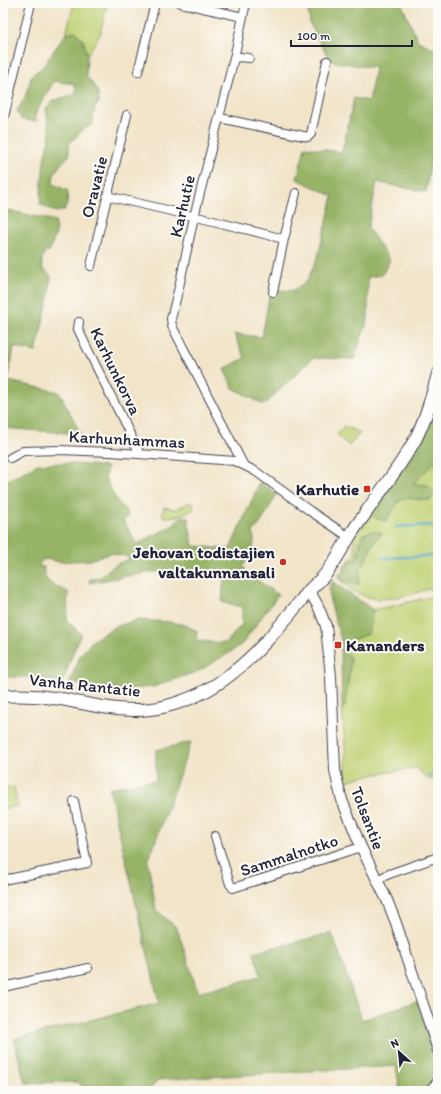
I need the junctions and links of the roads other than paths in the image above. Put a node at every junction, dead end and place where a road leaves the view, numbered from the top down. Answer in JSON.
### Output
{"nodes":[{"id":1,"x":31,"y":3,"type":"edge"},
{"id":2,"x":155,"y":3,"type":"edge"},
{"id":3,"x":181,"y":3,"type":"edge"},
{"id":4,"x":246,"y":3,"type":"edge"},
{"id":5,"x":243,"y":17,"type":"junction"},
{"id":6,"x":234,"y":58,"type":"junction"},
{"id":7,"x":249,"y":58,"type":"dead end"},
{"id":8,"x":327,"y":61,"type":"dead end"},
{"id":9,"x":138,"y":72,"type":"dead end"},
{"id":10,"x":127,"y":115,"type":"dead end"},
{"id":11,"x":220,"y":118,"type":"junction"},
{"id":12,"x":3,"y":121,"type":"edge"},
{"id":13,"x":296,"y":193,"type":"dead end"},
{"id":14,"x":107,"y":196,"type":"junction"},
{"id":15,"x":194,"y":217,"type":"junction"},
{"id":16,"x":284,"y":240,"type":"junction"},
{"id":17,"x":91,"y":266,"type":"dead end"},
{"id":18,"x":273,"y":292,"type":"dead end"},
{"id":19,"x":79,"y":322,"type":"dead end"},
{"id":20,"x":438,"y":374,"type":"edge"},
{"id":21,"x":140,"y":454,"type":"junction"},
{"id":22,"x":10,"y":458,"type":"dead end"},
{"id":23,"x":243,"y":464,"type":"junction"},
{"id":24,"x":349,"y":537,"type":"junction"},
{"id":25,"x":309,"y":590,"type":"junction"},
{"id":26,"x":3,"y":696,"type":"edge"},
{"id":27,"x":74,"y":801,"type":"dead end"},
{"id":28,"x":215,"y":836,"type":"dead end"},
{"id":29,"x":361,"y":847,"type":"junction"},
{"id":30,"x":438,"y":858,"type":"edge"},
{"id":31,"x":3,"y":880,"type":"edge"},
{"id":32,"x":377,"y":880,"type":"junction"},
{"id":33,"x":88,"y":968,"type":"dead end"},
{"id":34,"x":3,"y":987,"type":"edge"},
{"id":35,"x":438,"y":1050,"type":"edge"},
{"id":36,"x":438,"y":1081,"type":"edge"},
{"id":37,"x":428,"y":1091,"type":"edge"}],
"edges":[{"from":1,"to":12,"type":"street"},
{"from":2,"to":9,"type":"street"},
{"from":3,"to":5,"type":"street"},
{"from":4,"to":5,"type":"street","name":"Karhutie"},
{"from":5,"to":6,"type":"street","name":"Karhutie"},
{"from":6,"to":7,"type":"street"},
{"from":6,"to":11,"type":"street","name":"Karhutie"},
{"from":8,"to":11,"type":"street"},
{"from":10,"to":14,"type":"street","name":"Oravatie"},
{"from":11,"to":15,"type":"street","name":"Karhutie"},
{"from":13,"to":16,"type":"street"},
{"from":14,"to":15,"type":"street"},
{"from":14,"to":17,"type":"street","name":"Oravatie"},
{"from":15,"to":16,"type":"street"},
{"from":15,"to":23,"type":"street","name":"Karhutie"},
{"from":16,"to":18,"type":"street"},
{"from":19,"to":21,"type":"street","name":"Karhunkorva"},
{"from":20,"to":24,"type":"main road","name":"Vanha Rantatie"},
{"from":21,"to":22,"type":"street","name":"Karhunhammas"},
{"from":21,"to":23,"type":"street","name":"Karhunhammas"},
{"from":23,"to":24,"type":"street"},
{"from":24,"to":25,"type":"main road","name":"Vanha Rantatie"},
{"from":25,"to":26,"type":"main road","name":"Vanha Rantatie"},
{"from":25,"to":29,"type":"street","name":"Tolsantie"},
{"from":27,"to":31,"type":"street"},
{"from":28,"to":29,"type":"street","name":"Sammalnotko"},
{"from":29,"to":32,"type":"street","name":"Tolsantie"},
{"from":30,"to":32,"type":"street"},
{"from":32,"to":35,"type":"street","name":"Tolsantie"},
{"from":33,"to":34,"type":"street"},
{"from":36,"to":37,"type":"street"}]}
